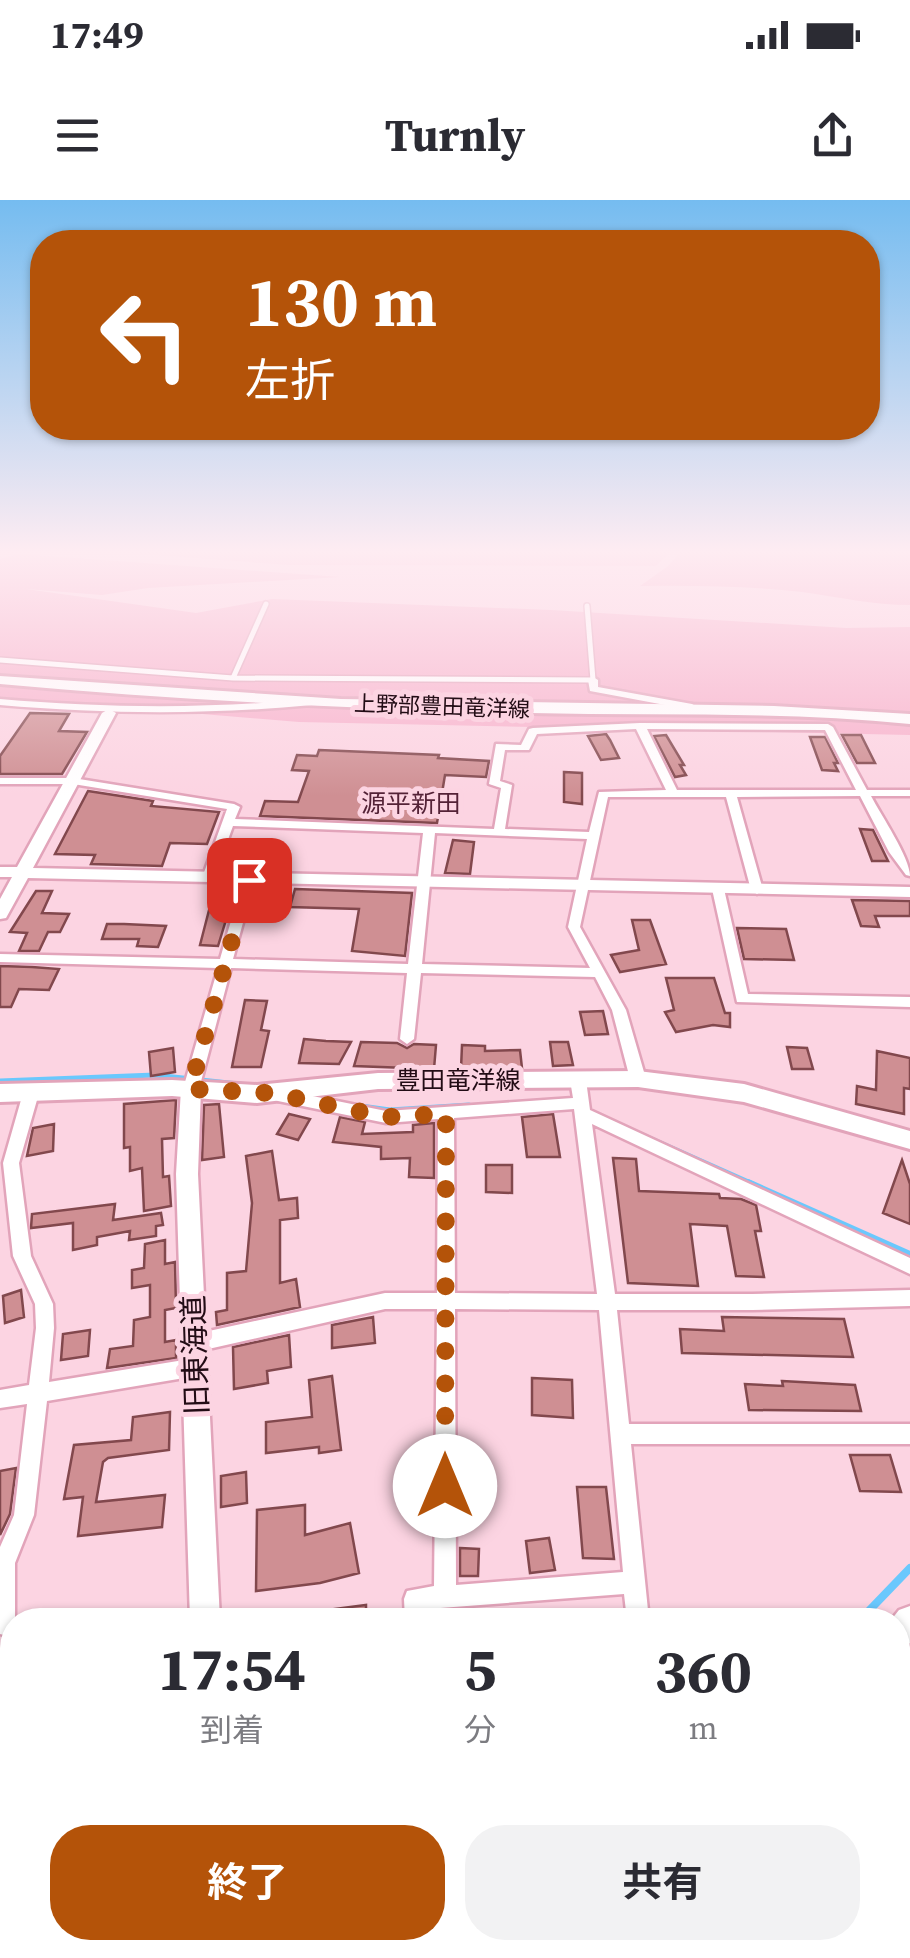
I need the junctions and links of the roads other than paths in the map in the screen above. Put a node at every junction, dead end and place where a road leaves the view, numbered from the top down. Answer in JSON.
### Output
{"nodes":[{"id":1,"x":253,"y":632,"type":"edge"},
{"id":2,"x":589,"y":632,"type":"edge"},
{"id":3,"x":0,"y":660,"type":"edge"},
{"id":4,"x":233,"y":678,"type":"junction"},
{"id":5,"x":0,"y":680,"type":"edge"},
{"id":6,"x":593,"y":680,"type":"junction"},
{"id":7,"x":0,"y":702,"type":"edge"},
{"id":8,"x":316,"y":702,"type":"junction"},
{"id":9,"x":724,"y":711,"type":"junction"},
{"id":10,"x":109,"y":712,"type":"junction"},
{"id":11,"x":910,"y":716,"type":"edge"},
{"id":12,"x":640,"y":726,"type":"junction"},
{"id":13,"x":0,"y":780,"type":"edge"},
{"id":14,"x":74,"y":782,"type":"junction"},
{"id":15,"x":866,"y":792,"type":"junction"},
{"id":16,"x":910,"y":793,"type":"edge"},
{"id":17,"x":673,"y":794,"type":"junction"},
{"id":18,"x":731,"y":794,"type":"junction"},
{"id":19,"x":229,"y":822,"type":"junction"},
{"id":20,"x":429,"y":831,"type":"junction"},
{"id":21,"x":499,"y":833,"type":"junction"},
{"id":22,"x":595,"y":836,"type":"junction"},
{"id":23,"x":0,"y":872,"type":"edge"},
{"id":24,"x":23,"y":872,"type":"junction"},
{"id":25,"x":910,"y":872,"type":"edge"},
{"id":26,"x":208,"y":878,"type":"junction"},
{"id":27,"x":249,"y":880,"type":"junction"},
{"id":28,"x":424,"y":883,"type":"junction"},
{"id":29,"x":585,"y":886,"type":"junction"},
{"id":30,"x":718,"y":889,"type":"junction"},
{"id":31,"x":757,"y":890,"type":"junction"},
{"id":32,"x":910,"y":892,"type":"edge"},
{"id":33,"x":0,"y":914,"type":"edge"},
{"id":34,"x":0,"y":958,"type":"edge"},
{"id":35,"x":228,"y":961,"type":"junction"},
{"id":36,"x":415,"y":968,"type":"junction"},
{"id":37,"x":600,"y":972,"type":"junction"},
{"id":38,"x":910,"y":1002,"type":"edge"},
{"id":39,"x":407,"y":1039,"type":"dead end"},
{"id":40,"x":638,"y":1079,"type":"junction"},
{"id":41,"x":190,"y":1089,"type":"junction"},
{"id":42,"x":0,"y":1093,"type":"edge"},
{"id":43,"x":31,"y":1093,"type":"junction"},
{"id":44,"x":271,"y":1093,"type":"junction"},
{"id":45,"x":581,"y":1099,"type":"junction"},
{"id":46,"x":446,"y":1114,"type":"junction"},
{"id":47,"x":910,"y":1140,"type":"edge"},
{"id":48,"x":910,"y":1266,"type":"edge"},
{"id":49,"x":910,"y":1298,"type":"edge"},
{"id":50,"x":445,"y":1299,"type":"junction"},
{"id":51,"x":607,"y":1300,"type":"junction"},
{"id":52,"x":195,"y":1355,"type":"junction"},
{"id":53,"x":38,"y":1393,"type":"junction"},
{"id":54,"x":0,"y":1400,"type":"edge"},
{"id":55,"x":619,"y":1434,"type":"junction"},
{"id":56,"x":910,"y":1434,"type":"edge"},
{"id":57,"x":633,"y":1582,"type":"junction"},
{"id":58,"x":445,"y":1598,"type":"junction"},
{"id":59,"x":4,"y":1608,"type":"edge"},
{"id":60,"x":206,"y":1608,"type":"edge"},
{"id":61,"x":415,"y":1608,"type":"edge"},
{"id":62,"x":636,"y":1608,"type":"edge"}],
"edges":[{"from":1,"to":4,"type":"lane"},
{"from":2,"to":6,"type":"lane"},
{"from":3,"to":4,"type":"lane"},
{"from":4,"to":6,"type":"lane"},
{"from":5,"to":8,"type":"main road","name":"上野部豊田竜洋線"},
{"from":6,"to":9,"type":"street"},
{"from":7,"to":10,"type":"street"},
{"from":8,"to":9,"type":"main road","name":"上野部豊田竜洋線"},
{"from":8,"to":10,"type":"street"},
{"from":9,"to":11,"type":"main road","name":"上野部豊田竜洋線"},
{"from":10,"to":14,"type":"street"},
{"from":12,"to":15,"type":"street"},
{"from":12,"to":17,"type":"street"},
{"from":12,"to":21,"type":"street"},
{"from":13,"to":14,"type":"street"},
{"from":14,"to":19,"type":"street"},
{"from":14,"to":24,"type":"street"},
{"from":15,"to":16,"type":"street"},
{"from":15,"to":18,"type":"street"},
{"from":15,"to":25,"type":"street"},
{"from":17,"to":18,"type":"street"},
{"from":17,"to":22,"type":"street"},
{"from":18,"to":31,"type":"street"},
{"from":19,"to":20,"type":"street"},
{"from":19,"to":26,"type":"street"},
{"from":20,"to":21,"type":"street"},
{"from":20,"to":28,"type":"street"},
{"from":21,"to":22,"type":"street"},
{"from":22,"to":29,"type":"street"},
{"from":23,"to":24,"type":"street"},
{"from":24,"to":26,"type":"street"},
{"from":24,"to":33,"type":"street"},
{"from":26,"to":27,"type":"street"},
{"from":27,"to":28,"type":"street"},
{"from":27,"to":35,"type":"street"},
{"from":28,"to":29,"type":"street"},
{"from":28,"to":36,"type":"street"},
{"from":29,"to":30,"type":"street"},
{"from":29,"to":37,"type":"street"},
{"from":30,"to":31,"type":"street"},
{"from":30,"to":38,"type":"street"},
{"from":31,"to":32,"type":"street"},
{"from":34,"to":35,"type":"street"},
{"from":35,"to":36,"type":"street"},
{"from":35,"to":41,"type":"street"},
{"from":36,"to":37,"type":"street"},
{"from":36,"to":39,"type":"street"},
{"from":37,"to":40,"type":"street"},
{"from":40,"to":45,"type":"main road","name":"豊田竜洋線"},
{"from":40,"to":47,"type":"main road","name":"豊田竜洋線"},
{"from":41,"to":43,"type":"main road","name":"豊田竜洋線"},
{"from":41,"to":44,"type":"main road","name":"豊田竜洋線"},
{"from":41,"to":52,"type":"street","name":"旧東海道"},
{"from":42,"to":43,"type":"main road","name":"豊田竜洋線"},
{"from":43,"to":53,"type":"street"},
{"from":44,"to":45,"type":"main road","name":"豊田竜洋線"},
{"from":44,"to":46,"type":"street"},
{"from":45,"to":46,"type":"street"},
{"from":45,"to":48,"type":"street"},
{"from":45,"to":51,"type":"street"},
{"from":46,"to":50,"type":"street"},
{"from":49,"to":51,"type":"street"},
{"from":50,"to":51,"type":"street"},
{"from":50,"to":52,"type":"street"},
{"from":50,"to":58,"type":"street"},
{"from":51,"to":55,"type":"street"},
{"from":52,"to":53,"type":"street"},
{"from":52,"to":60,"type":"street","name":"旧東海道"},
{"from":53,"to":54,"type":"street"},
{"from":53,"to":59,"type":"street"},
{"from":55,"to":56,"type":"street"},
{"from":55,"to":57,"type":"street"},
{"from":57,"to":58,"type":"street"},
{"from":57,"to":62,"type":"street"},
{"from":58,"to":61,"type":"street"}]}
